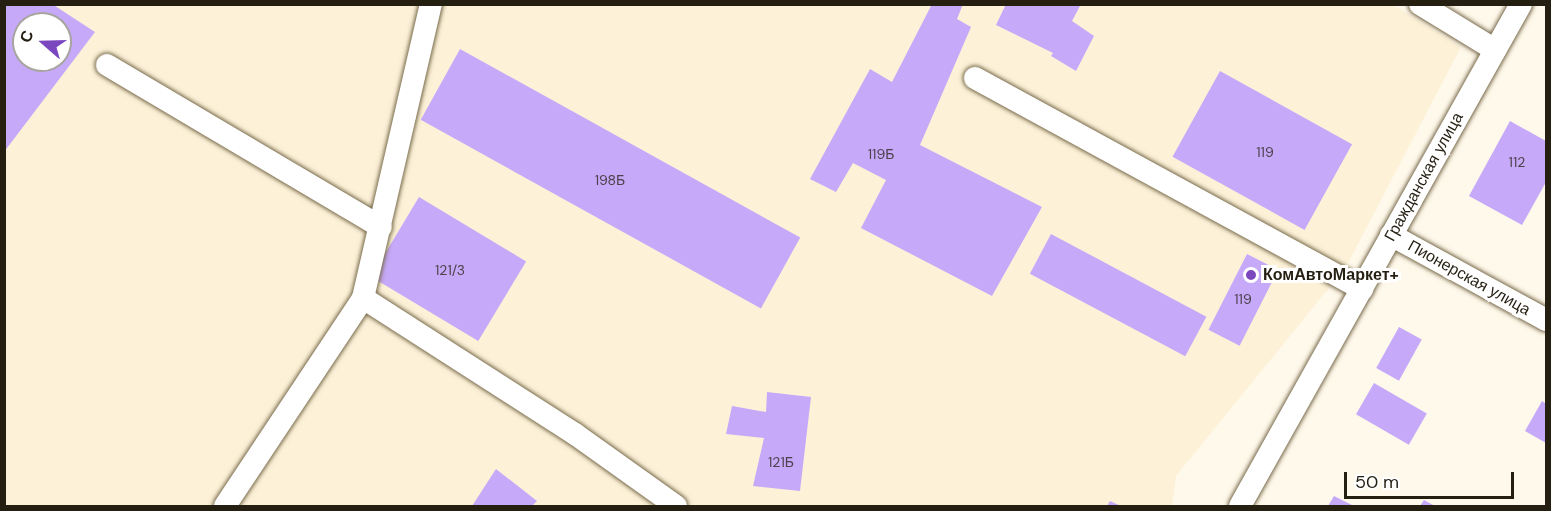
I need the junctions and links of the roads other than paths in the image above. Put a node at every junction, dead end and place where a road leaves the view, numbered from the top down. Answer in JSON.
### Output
{"nodes":[{"id":1,"x":431,"y":4,"type":"edge"},
{"id":2,"x":1420,"y":4,"type":"edge"},
{"id":3,"x":1521,"y":4,"type":"edge"},
{"id":4,"x":1496,"y":50,"type":"junction"},
{"id":5,"x":107,"y":65,"type":"dead end"},
{"id":6,"x":975,"y":78,"type":"dead end"},
{"id":7,"x":381,"y":226,"type":"junction"},
{"id":8,"x":1391,"y":236,"type":"junction"},
{"id":9,"x":1362,"y":289,"type":"junction"},
{"id":10,"x":363,"y":298,"type":"junction"},
{"id":11,"x":1545,"y":316,"type":"edge"},
{"id":12,"x":1244,"y":505,"type":"edge"},
{"id":13,"x":225,"y":507,"type":"edge"},
{"id":14,"x":676,"y":507,"type":"edge"}],
"edges":[{"from":1,"to":7,"type":"street"},
{"from":2,"to":4,"type":"street"},
{"from":3,"to":4,"type":"street","name":"Гражданская улица"},
{"from":4,"to":8,"type":"street","name":"Гражданская улица"},
{"from":5,"to":7,"type":"street"},
{"from":6,"to":9,"type":"street"},
{"from":7,"to":10,"type":"street"},
{"from":8,"to":9,"type":"street","name":"Гражданская улица"},
{"from":8,"to":11,"type":"street","name":"Пионерская улица"},
{"from":9,"to":12,"type":"street","name":"Гражданская улица"},
{"from":10,"to":13,"type":"street"},
{"from":10,"to":14,"type":"street"}]}
